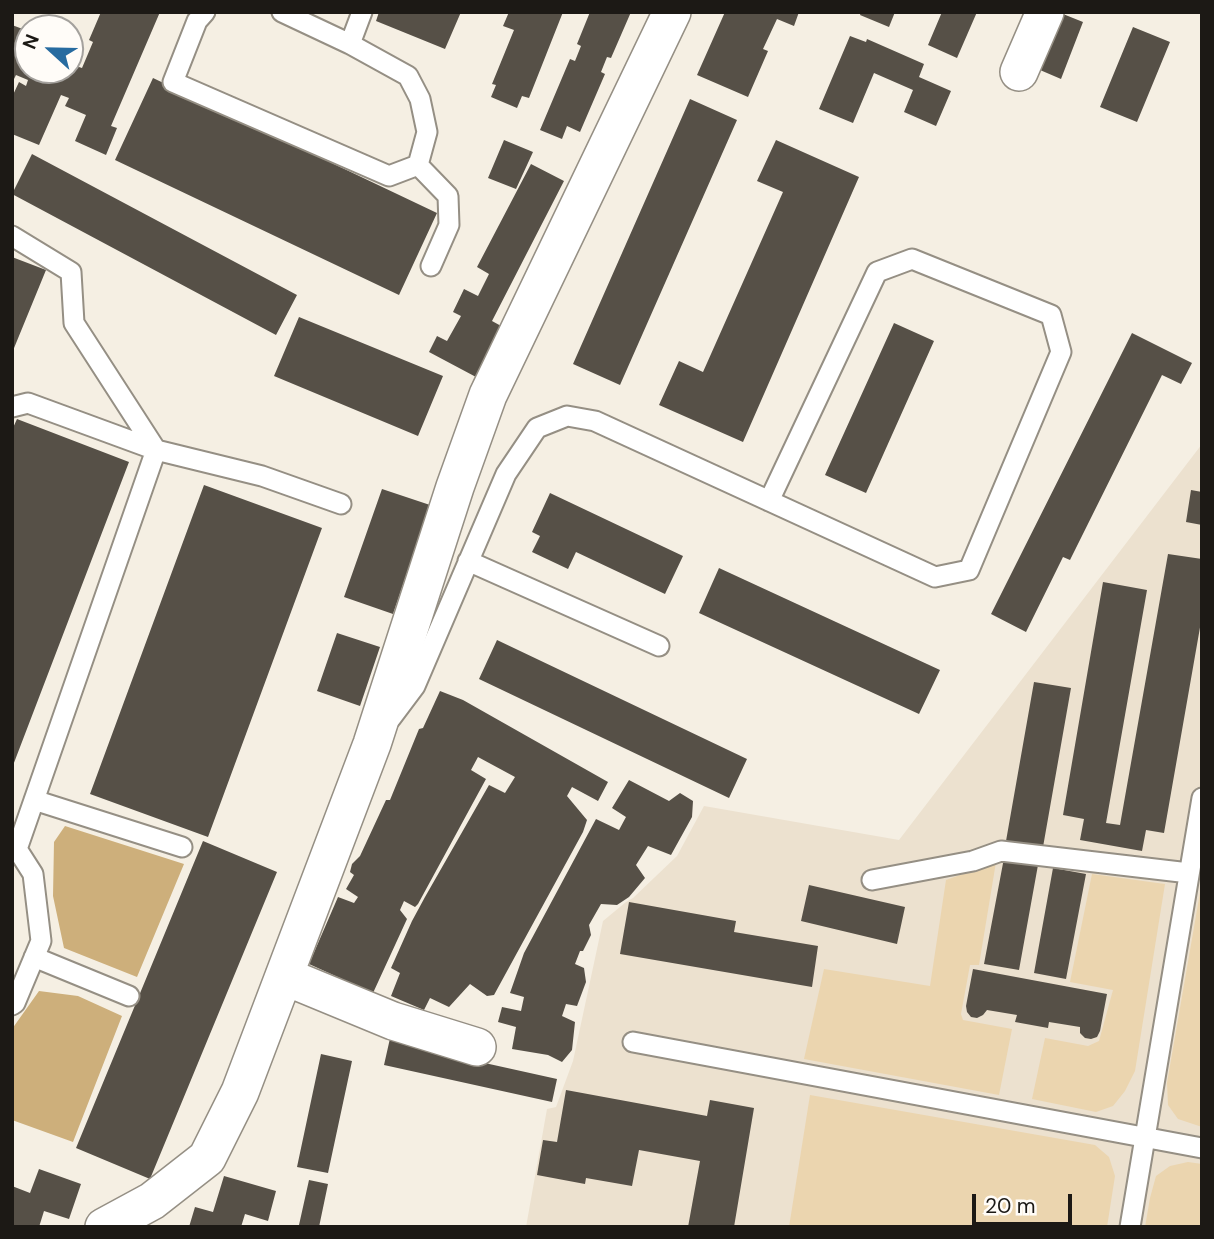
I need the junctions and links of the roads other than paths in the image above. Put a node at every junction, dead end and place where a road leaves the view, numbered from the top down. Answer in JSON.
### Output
{"nodes":[{"id":1,"x":205,"y":12,"type":"edge"},
{"id":2,"x":282,"y":12,"type":"edge"},
{"id":3,"x":362,"y":12,"type":"edge"},
{"id":4,"x":672,"y":12,"type":"edge"},
{"id":5,"x":1045,"y":12,"type":"edge"},
{"id":6,"x":350,"y":44,"type":"junction"},
{"id":7,"x":1019,"y":72,"type":"dead end"},
{"id":8,"x":418,"y":165,"type":"junction"},
{"id":9,"x":12,"y":236,"type":"edge"},
{"id":10,"x":431,"y":266,"type":"dead end"},
{"id":11,"x":12,"y":407,"type":"edge"},
{"id":12,"x":156,"y":450,"type":"junction"},
{"id":13,"x":769,"y":501,"type":"junction"},
{"id":14,"x":341,"y":504,"type":"dead end"},
{"id":15,"x":468,"y":561,"type":"junction"},
{"id":16,"x":659,"y":646,"type":"dead end"},
{"id":17,"x":372,"y":744,"type":"junction"},
{"id":18,"x":1202,"y":798,"type":"edge"},
{"id":19,"x":34,"y":800,"type":"junction"},
{"id":20,"x":20,"y":817,"type":"edge"},
{"id":21,"x":182,"y":847,"type":"dead end"},
{"id":22,"x":15,"y":850,"type":"edge"},
{"id":23,"x":1189,"y":873,"type":"junction"},
{"id":24,"x":872,"y":880,"type":"dead end"},
{"id":25,"x":34,"y":957,"type":"junction"},
{"id":26,"x":284,"y":976,"type":"junction"},
{"id":27,"x":129,"y":996,"type":"dead end"},
{"id":28,"x":12,"y":1005,"type":"edge"},
{"id":29,"x":633,"y":1042,"type":"dead end"},
{"id":30,"x":477,"y":1047,"type":"dead end"},
{"id":31,"x":1145,"y":1138,"type":"junction"},
{"id":32,"x":1202,"y":1148,"type":"edge"},
{"id":33,"x":104,"y":1227,"type":"edge"},
{"id":34,"x":1130,"y":1227,"type":"edge"}],
"edges":[{"from":1,"to":8,"type":"lane"},
{"from":2,"to":6,"type":"lane"},
{"from":3,"to":6,"type":"lane"},
{"from":4,"to":17,"type":"street"},
{"from":5,"to":7,"type":"street"},
{"from":6,"to":8,"type":"lane"},
{"from":8,"to":10,"type":"lane"},
{"from":9,"to":12,"type":"lane"},
{"from":11,"to":12,"type":"lane"},
{"from":12,"to":14,"type":"lane"},
{"from":12,"to":19,"type":"lane"},
{"from":13,"to":13,"type":"lane"},
{"from":13,"to":15,"type":"lane"},
{"from":15,"to":16,"type":"lane"},
{"from":15,"to":17,"type":"lane"},
{"from":17,"to":26,"type":"street"},
{"from":18,"to":23,"type":"lane"},
{"from":19,"to":20,"type":"lane"},
{"from":19,"to":21,"type":"lane"},
{"from":20,"to":22,"type":"lane"},
{"from":22,"to":25,"type":"lane"},
{"from":23,"to":24,"type":"lane"},
{"from":23,"to":31,"type":"lane"},
{"from":25,"to":27,"type":"lane"},
{"from":25,"to":28,"type":"lane"},
{"from":26,"to":30,"type":"street"},
{"from":26,"to":33,"type":"street"},
{"from":29,"to":31,"type":"lane"},
{"from":31,"to":32,"type":"lane"},
{"from":31,"to":34,"type":"lane"}]}
